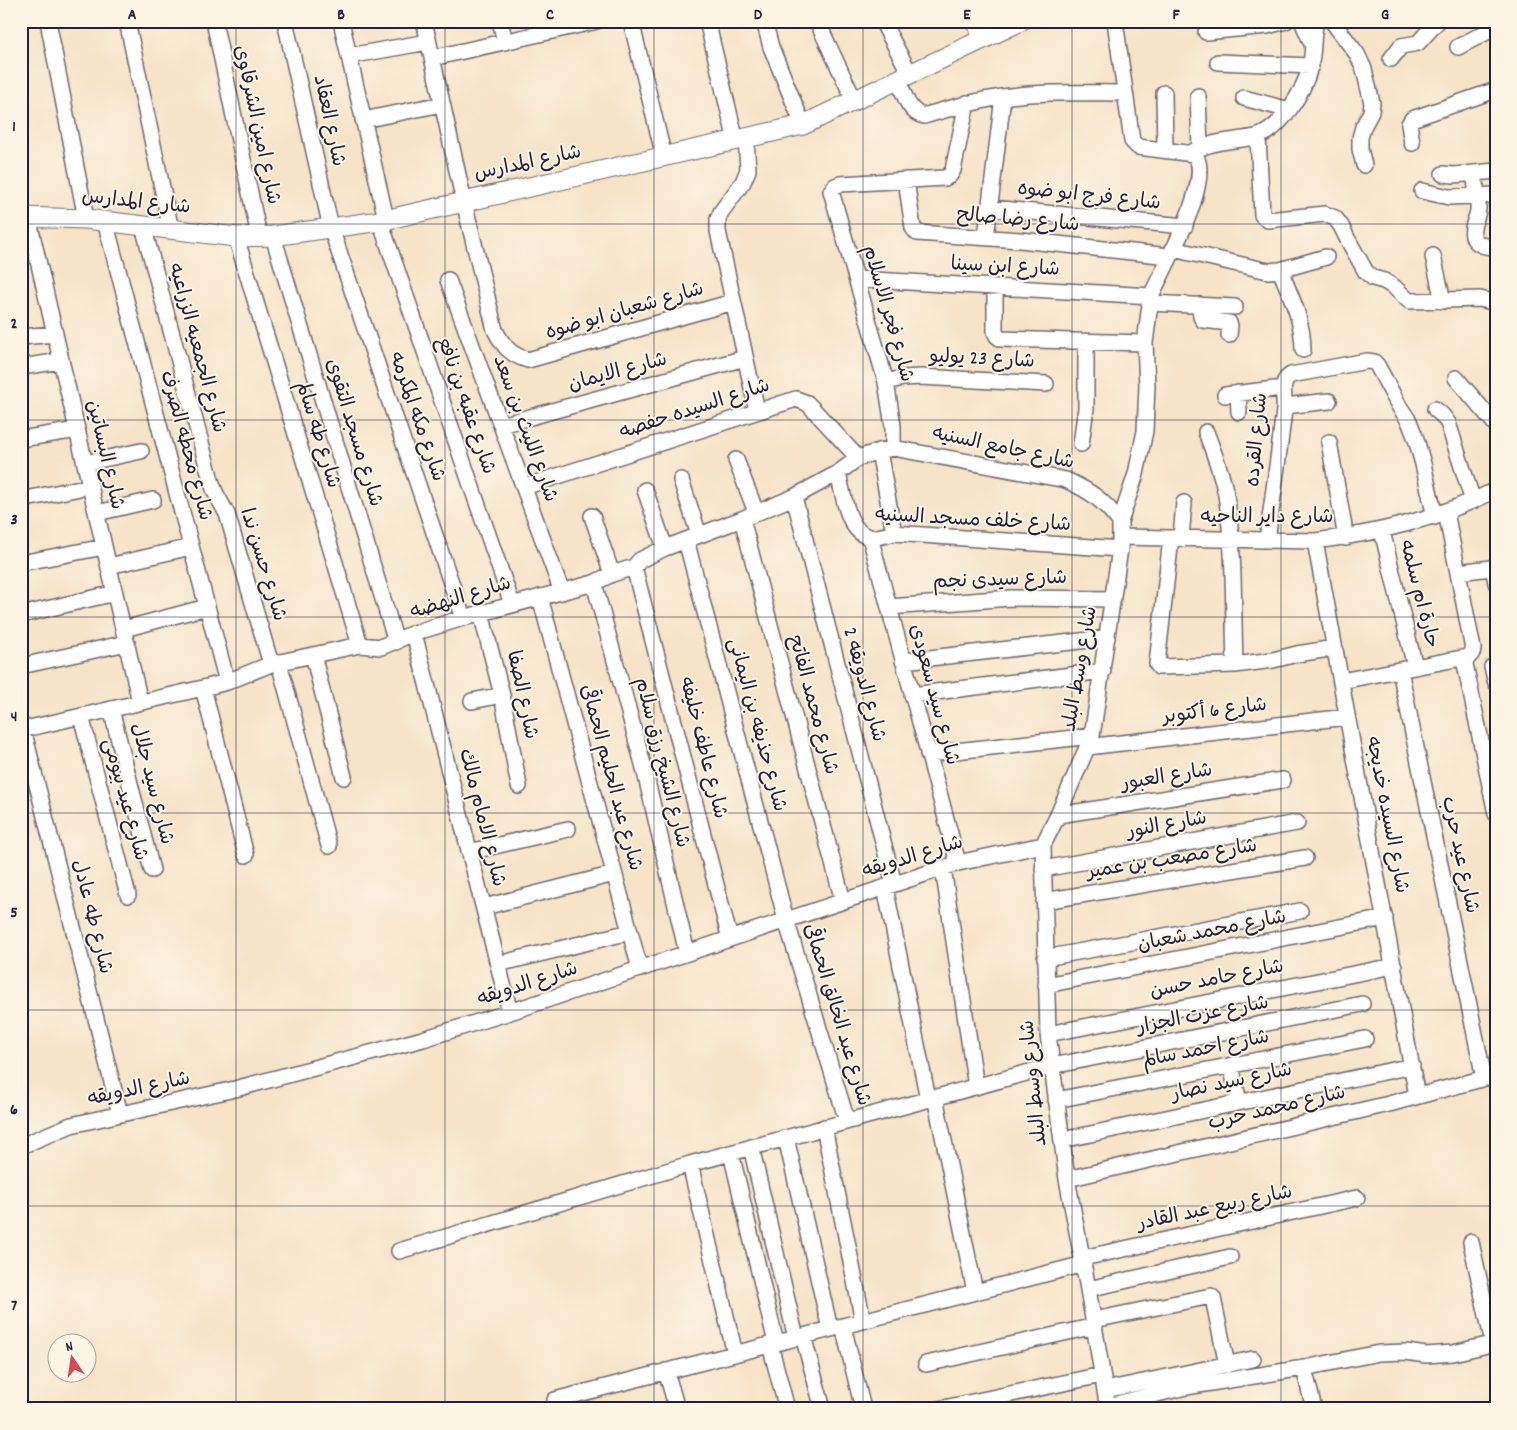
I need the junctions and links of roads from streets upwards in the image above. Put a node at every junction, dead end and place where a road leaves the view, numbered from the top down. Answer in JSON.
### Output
{"nodes":[{"id":1,"x":48,"y":21,"type":"edge"},
{"id":2,"x":127,"y":21,"type":"edge"},
{"id":3,"x":214,"y":21,"type":"edge"},
{"id":4,"x":285,"y":21,"type":"edge"},
{"id":5,"x":341,"y":21,"type":"edge"},
{"id":6,"x":424,"y":21,"type":"edge"},
{"id":7,"x":500,"y":21,"type":"edge"},
{"id":8,"x":631,"y":21,"type":"edge"},
{"id":9,"x":707,"y":21,"type":"edge"},
{"id":10,"x":764,"y":21,"type":"edge"},
{"id":11,"x":817,"y":21,"type":"edge"},
{"id":12,"x":882,"y":21,"type":"edge"},
{"id":13,"x":974,"y":21,"type":"edge"},
{"id":14,"x":1021,"y":21,"type":"edge"},
{"id":15,"x":1115,"y":21,"type":"edge"},
{"id":16,"x":1286,"y":21,"type":"edge"},
{"id":17,"x":1302,"y":21,"type":"edge"},
{"id":18,"x":1316,"y":21,"type":"edge"},
{"id":19,"x":1332,"y":21,"type":"edge"},
{"id":20,"x":1438,"y":21,"type":"edge"},
{"id":21,"x":591,"y":22,"type":"edge"},
{"id":22,"x":1496,"y":27,"type":"edge"},
{"id":23,"x":532,"y":28,"type":"edge"},
{"id":24,"x":1206,"y":32,"type":"dead end"},
{"id":25,"x":982,"y":40,"type":"junction"},
{"id":26,"x":428,"y":42,"type":"junction"},
{"id":27,"x":505,"y":42,"type":"junction"},
{"id":28,"x":1458,"y":47,"type":"dead end"},
{"id":29,"x":1314,"y":48,"type":"junction"},
{"id":30,"x":349,"y":56,"type":"junction"},
{"id":31,"x":432,"y":58,"type":"junction"},
{"id":32,"x":1391,"y":59,"type":"dead end"},
{"id":33,"x":1218,"y":62,"type":"dead end"},
{"id":34,"x":1311,"y":66,"type":"junction"},
{"id":35,"x":904,"y":76,"type":"junction"},
{"id":36,"x":1496,"y":90,"type":"edge"},
{"id":37,"x":1164,"y":92,"type":"dead end"},
{"id":38,"x":1125,"y":93,"type":"junction"},
{"id":39,"x":1003,"y":96,"type":"junction"},
{"id":40,"x":1198,"y":96,"type":"dead end"},
{"id":41,"x":1244,"y":98,"type":"dead end"},
{"id":42,"x":854,"y":100,"type":"junction"},
{"id":43,"x":967,"y":103,"type":"junction"},
{"id":44,"x":442,"y":104,"type":"junction"},
{"id":45,"x":1289,"y":110,"type":"junction"},
{"id":46,"x":363,"y":120,"type":"junction"},
{"id":47,"x":803,"y":125,"type":"junction"},
{"id":48,"x":1258,"y":137,"type":"junction"},
{"id":49,"x":741,"y":139,"type":"junction"},
{"id":50,"x":1412,"y":143,"type":"dead end"},
{"id":51,"x":1165,"y":150,"type":"junction"},
{"id":52,"x":1196,"y":150,"type":"junction"},
{"id":53,"x":664,"y":157,"type":"junction"},
{"id":54,"x":1364,"y":166,"type":"dead end"},
{"id":55,"x":1496,"y":171,"type":"edge"},
{"id":56,"x":1474,"y":173,"type":"junction"},
{"id":57,"x":1443,"y":174,"type":"dead end"},
{"id":58,"x":906,"y":180,"type":"junction"},
{"id":59,"x":1422,"y":191,"type":"dead end"},
{"id":60,"x":1496,"y":195,"type":"edge"},
{"id":61,"x":1477,"y":196,"type":"junction"},
{"id":62,"x":464,"y":202,"type":"junction"},
{"id":63,"x":990,"y":208,"type":"junction"},
{"id":64,"x":25,"y":217,"type":"edge"},
{"id":65,"x":95,"y":220,"type":"junction"},
{"id":66,"x":383,"y":220,"type":"junction"},
{"id":67,"x":143,"y":226,"type":"junction"},
{"id":68,"x":1185,"y":226,"type":"junction"},
{"id":69,"x":331,"y":228,"type":"junction"},
{"id":70,"x":171,"y":230,"type":"junction"},
{"id":71,"x":266,"y":236,"type":"junction"},
{"id":72,"x":236,"y":237,"type":"junction"},
{"id":73,"x":986,"y":237,"type":"junction"},
{"id":74,"x":1496,"y":247,"type":"edge"},
{"id":75,"x":1171,"y":253,"type":"junction"},
{"id":76,"x":1433,"y":256,"type":"dead end"},
{"id":77,"x":1326,"y":257,"type":"dead end"},
{"id":78,"x":1280,"y":270,"type":"junction"},
{"id":79,"x":857,"y":279,"type":"junction"},
{"id":80,"x":448,"y":280,"type":"dead end"},
{"id":81,"x":995,"y":287,"type":"junction"},
{"id":82,"x":1150,"y":299,"type":"junction"},
{"id":83,"x":1443,"y":301,"type":"junction"},
{"id":84,"x":733,"y":302,"type":"junction"},
{"id":85,"x":1496,"y":303,"type":"edge"},
{"id":86,"x":1200,"y":306,"type":"junction"},
{"id":87,"x":1235,"y":307,"type":"dead end"},
{"id":88,"x":55,"y":334,"type":"junction"},
{"id":89,"x":1229,"y":335,"type":"dead end"},
{"id":90,"x":21,"y":337,"type":"edge"},
{"id":91,"x":1086,"y":342,"type":"junction"},
{"id":92,"x":1145,"y":343,"type":"junction"},
{"id":93,"x":1303,"y":350,"type":"dead end"},
{"id":94,"x":745,"y":358,"type":"junction"},
{"id":95,"x":61,"y":362,"type":"junction"},
{"id":96,"x":21,"y":367,"type":"edge"},
{"id":97,"x":1456,"y":378,"type":"dead end"},
{"id":98,"x":886,"y":382,"type":"junction"},
{"id":99,"x":1046,"y":384,"type":"dead end"},
{"id":100,"x":1283,"y":388,"type":"junction"},
{"id":101,"x":1329,"y":401,"type":"dead end"},
{"id":102,"x":1285,"y":406,"type":"junction"},
{"id":103,"x":1435,"y":409,"type":"dead end"},
{"id":104,"x":757,"y":411,"type":"junction"},
{"id":105,"x":1239,"y":412,"type":"dead end"},
{"id":106,"x":1496,"y":425,"type":"edge"},
{"id":107,"x":501,"y":426,"type":"junction"},
{"id":108,"x":77,"y":430,"type":"junction"},
{"id":109,"x":1206,"y":432,"type":"dead end"},
{"id":110,"x":21,"y":439,"type":"edge"},
{"id":111,"x":1329,"y":442,"type":"dead end"},
{"id":112,"x":1081,"y":444,"type":"dead end"},
{"id":113,"x":886,"y":449,"type":"junction"},
{"id":114,"x":141,"y":451,"type":"dead end"},
{"id":115,"x":858,"y":458,"type":"junction"},
{"id":116,"x":736,"y":460,"type":"dead end"},
{"id":117,"x":85,"y":463,"type":"junction"},
{"id":118,"x":838,"y":473,"type":"junction"},
{"id":119,"x":211,"y":480,"type":"joint"},
{"id":120,"x":681,"y":480,"type":"dead end"},
{"id":121,"x":90,"y":486,"type":"junction"},
{"id":122,"x":524,"y":487,"type":"junction"},
{"id":123,"x":645,"y":490,"type":"dead end"},
{"id":124,"x":1496,"y":490,"type":"edge"},
{"id":125,"x":794,"y":497,"type":"junction"},
{"id":126,"x":21,"y":500,"type":"edge"},
{"id":127,"x":153,"y":500,"type":"dead end"},
{"id":128,"x":1473,"y":501,"type":"junction"},
{"id":129,"x":1184,"y":503,"type":"dead end"},
{"id":130,"x":756,"y":512,"type":"junction"},
{"id":131,"x":97,"y":513,"type":"junction"},
{"id":132,"x":1440,"y":514,"type":"junction"},
{"id":133,"x":592,"y":516,"type":"dead end"},
{"id":134,"x":742,"y":519,"type":"junction"},
{"id":135,"x":1382,"y":532,"type":"junction"},
{"id":136,"x":894,"y":533,"type":"junction"},
{"id":137,"x":1120,"y":536,"type":"junction"},
{"id":138,"x":692,"y":537,"type":"junction"},
{"id":139,"x":870,"y":537,"type":"junction"},
{"id":140,"x":1176,"y":538,"type":"junction"},
{"id":141,"x":1346,"y":538,"type":"junction"},
{"id":142,"x":1230,"y":540,"type":"junction"},
{"id":143,"x":1267,"y":540,"type":"junction"},
{"id":144,"x":1315,"y":542,"type":"junction"},
{"id":145,"x":104,"y":547,"type":"junction"},
{"id":146,"x":191,"y":547,"type":"junction"},
{"id":147,"x":664,"y":548,"type":"junction"},
{"id":148,"x":21,"y":563,"type":"edge"},
{"id":149,"x":109,"y":566,"type":"junction"},
{"id":150,"x":634,"y":567,"type":"junction"},
{"id":151,"x":1458,"y":572,"type":"junction"},
{"id":152,"x":612,"y":574,"type":"junction"},
{"id":153,"x":594,"y":582,"type":"junction"},
{"id":154,"x":1496,"y":583,"type":"edge"},
{"id":155,"x":562,"y":592,"type":"junction"},
{"id":156,"x":115,"y":593,"type":"junction"},
{"id":157,"x":540,"y":597,"type":"junction"},
{"id":158,"x":1113,"y":599,"type":"junction"},
{"id":159,"x":512,"y":604,"type":"junction"},
{"id":160,"x":207,"y":607,"type":"junction"},
{"id":161,"x":889,"y":607,"type":"junction"},
{"id":162,"x":481,"y":612,"type":"junction"},
{"id":163,"x":21,"y":615,"type":"edge"},
{"id":164,"x":463,"y":618,"type":"junction"},
{"id":165,"x":414,"y":633,"type":"junction"},
{"id":166,"x":125,"y":636,"type":"junction"},
{"id":167,"x":1107,"y":638,"type":"junction"},
{"id":168,"x":396,"y":642,"type":"junction"},
{"id":169,"x":360,"y":645,"type":"junction"},
{"id":170,"x":1335,"y":648,"type":"junction"},
{"id":171,"x":313,"y":655,"type":"junction"},
{"id":172,"x":1468,"y":657,"type":"junction"},
{"id":173,"x":903,"y":661,"type":"junction"},
{"id":174,"x":275,"y":663,"type":"junction"},
{"id":175,"x":1235,"y":665,"type":"junction"},
{"id":176,"x":21,"y":666,"type":"edge"},
{"id":177,"x":1492,"y":667,"type":"dead end"},
{"id":178,"x":1408,"y":668,"type":"junction"},
{"id":179,"x":1103,"y":671,"type":"junction"},
{"id":180,"x":1341,"y":681,"type":"junction"},
{"id":181,"x":227,"y":682,"type":"junction"},
{"id":182,"x":1496,"y":683,"type":"edge"},
{"id":183,"x":203,"y":688,"type":"junction"},
{"id":184,"x":502,"y":695,"type":"junction"},
{"id":185,"x":912,"y":695,"type":"junction"},
{"id":186,"x":472,"y":701,"type":"dead end"},
{"id":187,"x":140,"y":702,"type":"junction"},
{"id":188,"x":111,"y":709,"type":"junction"},
{"id":189,"x":81,"y":716,"type":"junction"},
{"id":190,"x":1347,"y":717,"type":"junction"},
{"id":191,"x":22,"y":730,"type":"edge"},
{"id":192,"x":1090,"y":742,"type":"junction"},
{"id":193,"x":928,"y":754,"type":"junction"},
{"id":194,"x":344,"y":777,"type":"dead end"},
{"id":195,"x":1283,"y":780,"type":"dead end"},
{"id":196,"x":519,"y":786,"type":"dead end"},
{"id":197,"x":1496,"y":814,"type":"edge"},
{"id":198,"x":1058,"y":815,"type":"junction"},
{"id":199,"x":1297,"y":823,"type":"dead end"},
{"id":200,"x":568,"y":829,"type":"dead end"},
{"id":201,"x":1043,"y":844,"type":"junction"},
{"id":202,"x":329,"y":846,"type":"dead end"},
{"id":203,"x":470,"y":852,"type":"junction"},
{"id":204,"x":246,"y":855,"type":"dead end"},
{"id":205,"x":1305,"y":858,"type":"dead end"},
{"id":206,"x":958,"y":864,"type":"junction"},
{"id":207,"x":943,"y":868,"type":"junction"},
{"id":208,"x":1043,"y":869,"type":"junction"},
{"id":209,"x":152,"y":870,"type":"dead end"},
{"id":210,"x":614,"y":874,"type":"junction"},
{"id":211,"x":889,"y":885,"type":"junction"},
{"id":212,"x":128,"y":895,"type":"dead end"},
{"id":213,"x":843,"y":901,"type":"junction"},
{"id":214,"x":1044,"y":901,"type":"junction"},
{"id":215,"x":484,"y":907,"type":"junction"},
{"id":216,"x":1300,"y":911,"type":"dead end"},
{"id":217,"x":1385,"y":918,"type":"junction"},
{"id":218,"x":786,"y":920,"type":"junction"},
{"id":219,"x":630,"y":932,"type":"junction"},
{"id":220,"x":730,"y":939,"type":"junction"},
{"id":221,"x":687,"y":953,"type":"junction"},
{"id":222,"x":1045,"y":958,"type":"junction"},
{"id":223,"x":498,"y":964,"type":"junction"},
{"id":224,"x":1394,"y":966,"type":"junction"},
{"id":225,"x":640,"y":969,"type":"junction"},
{"id":226,"x":1046,"y":985,"type":"junction"},
{"id":227,"x":1362,"y":1004,"type":"dead end"},
{"id":228,"x":510,"y":1012,"type":"junction"},
{"id":229,"x":1048,"y":1034,"type":"junction"},
{"id":230,"x":1365,"y":1039,"type":"dead end"},
{"id":231,"x":1052,"y":1066,"type":"junction"},
{"id":232,"x":1231,"y":1066,"type":"junction"},
{"id":233,"x":1412,"y":1066,"type":"junction"},
{"id":234,"x":1490,"y":1076,"type":"edge"},
{"id":235,"x":976,"y":1087,"type":"junction"},
{"id":236,"x":1417,"y":1096,"type":"junction"},
{"id":237,"x":932,"y":1098,"type":"junction"},
{"id":238,"x":1056,"y":1100,"type":"junction"},
{"id":239,"x":1239,"y":1102,"type":"junction"},
{"id":240,"x":120,"y":1114,"type":"junction"},
{"id":241,"x":847,"y":1121,"type":"junction"},
{"id":242,"x":824,"y":1127,"type":"junction"},
{"id":243,"x":786,"y":1138,"type":"junction"},
{"id":244,"x":1062,"y":1140,"type":"junction"},
{"id":245,"x":21,"y":1146,"type":"edge"},
{"id":246,"x":752,"y":1147,"type":"junction"},
{"id":247,"x":731,"y":1153,"type":"junction"},
{"id":248,"x":690,"y":1164,"type":"junction"},
{"id":249,"x":1067,"y":1179,"type":"junction"},
{"id":250,"x":1356,"y":1198,"type":"dead end"},
{"id":251,"x":1470,"y":1242,"type":"dead end"},
{"id":252,"x":399,"y":1251,"type":"dead end"},
{"id":253,"x":1230,"y":1257,"type":"dead end"},
{"id":254,"x":1083,"y":1261,"type":"junction"},
{"id":255,"x":1088,"y":1289,"type":"junction"},
{"id":256,"x":975,"y":1292,"type":"junction"},
{"id":257,"x":863,"y":1321,"type":"junction"},
{"id":258,"x":1094,"y":1323,"type":"junction"},
{"id":259,"x":837,"y":1327,"type":"junction"},
{"id":260,"x":799,"y":1337,"type":"junction"},
{"id":261,"x":1494,"y":1343,"type":"edge"},
{"id":262,"x":773,"y":1344,"type":"junction"},
{"id":263,"x":735,"y":1354,"type":"junction"},
{"id":264,"x":1253,"y":1360,"type":"dead end"},
{"id":265,"x":926,"y":1364,"type":"dead end"},
{"id":266,"x":1227,"y":1365,"type":"junction"},
{"id":267,"x":1304,"y":1368,"type":"junction"},
{"id":268,"x":666,"y":1371,"type":"junction"},
{"id":269,"x":1104,"y":1382,"type":"junction"},
{"id":270,"x":555,"y":1400,"type":"dead end"},
{"id":271,"x":1108,"y":1408,"type":"edge"},
{"id":272,"x":677,"y":1409,"type":"edge"},
{"id":273,"x":787,"y":1409,"type":"edge"},
{"id":274,"x":823,"y":1409,"type":"edge"},
{"id":275,"x":863,"y":1409,"type":"edge"},
{"id":276,"x":939,"y":1409,"type":"edge"},
{"id":277,"x":1314,"y":1409,"type":"edge"}],
"edges":[{"from":1,"to":65,"type":"street","name":"شارع محطه الصرف"},
{"from":2,"to":70,"type":"street"},
{"from":3,"to":71,"type":"street","name":"شارع امين الشرقاوى"},
{"from":4,"to":69,"type":"street","name":"شارع العقاد"},
{"from":5,"to":30,"type":"street","name":"شارع عقبه بن نافع"},
{"from":6,"to":26,"type":"street"},
{"from":7,"to":27,"type":"street"},
{"from":8,"to":53,"type":"street"},
{"from":9,"to":49,"type":"street"},
{"from":10,"to":47,"type":"street"},
{"from":11,"to":42,"type":"street"},
{"from":12,"to":35,"type":"street"},
{"from":13,"to":25,"type":"street"},
{"from":14,"to":25,"type":"street","name":"شارع المدارس"},
{"from":15,"to":38,"type":"street"},
{"from":16,"to":24,"type":"street"},
{"from":17,"to":29,"type":"street"},
{"from":18,"to":29,"type":"street"},
{"from":19,"to":54,"type":"street"},
{"from":20,"to":32,"type":"street"},
{"from":21,"to":23,"type":"street"},
{"from":22,"to":28,"type":"street"},
{"from":23,"to":27,"type":"street"},
{"from":25,"to":35,"type":"street","name":"شارع المدارس"},
{"from":26,"to":30,"type":"street"},
{"from":26,"to":31,"type":"street"},
{"from":27,"to":31,"type":"street"},
{"from":29,"to":34,"type":"street"},
{"from":30,"to":46,"type":"street","name":"شارع عقبه بن نافع"},
{"from":31,"to":44,"type":"street"},
{"from":33,"to":34,"type":"street"},
{"from":34,"to":45,"type":"street"},
{"from":35,"to":42,"type":"street","name":"شارع المدارس"},
{"from":35,"to":43,"type":"street"},
{"from":36,"to":50,"type":"street"},
{"from":37,"to":51,"type":"street"},
{"from":38,"to":39,"type":"street"},
{"from":38,"to":51,"type":"street"},
{"from":39,"to":43,"type":"street"},
{"from":39,"to":63,"type":"street","name":"شارع فرج ابو ضوه"},
{"from":40,"to":52,"type":"street","name":"شارع وسط البلد"},
{"from":41,"to":45,"type":"street"},
{"from":42,"to":47,"type":"street","name":"شارع المدارس"},
{"from":43,"to":58,"type":"street"},
{"from":44,"to":46,"type":"street"},
{"from":44,"to":62,"type":"street"},
{"from":45,"to":48,"type":"street"},
{"from":46,"to":66,"type":"street","name":"شارع عقبه بن نافع"},
{"from":47,"to":49,"type":"street","name":"شارع المدارس"},
{"from":48,"to":52,"type":"street"},
{"from":48,"to":83,"type":"street"},
{"from":49,"to":53,"type":"street","name":"شارع المدارس"},
{"from":49,"to":84,"type":"street"},
{"from":51,"to":52,"type":"street"},
{"from":52,"to":68,"type":"street","name":"شارع وسط البلد"},
{"from":53,"to":62,"type":"street","name":"شارع المدارس"},
{"from":55,"to":56,"type":"street"},
{"from":56,"to":57,"type":"street"},
{"from":56,"to":61,"type":"street"},
{"from":58,"to":73,"type":"street","name":"شارع رضا صالح"},
{"from":58,"to":79,"type":"street","name":"شارع فجر الاسلام"},
{"from":59,"to":61,"type":"street"},
{"from":60,"to":61,"type":"street"},
{"from":61,"to":74,"type":"street"},
{"from":62,"to":66,"type":"street","name":"شارع المدارس"},
{"from":62,"to":84,"type":"street","name":"شارع شعبان ابو ضوه"},
{"from":63,"to":68,"type":"street","name":"شارع فرج ابو ضوه"},
{"from":63,"to":73,"type":"street","name":"شارع فرج ابو ضوه"},
{"from":64,"to":65,"type":"street","name":"شارع المدارس"},
{"from":64,"to":88,"type":"street","name":"شارع البساتين"},
{"from":65,"to":67,"type":"street","name":"شارع المدارس"},
{"from":65,"to":146,"type":"street","name":"شارع محطه الصرف"},
{"from":66,"to":69,"type":"street","name":"شارع المدارس"},
{"from":66,"to":159,"type":"street","name":"شارع عقبه بن نافع"},
{"from":67,"to":70,"type":"street","name":"شارع المدارس"},
{"from":67,"to":119,"type":"street","name":"شارع الجمعيه الزراعيه"},
{"from":68,"to":75,"type":"street","name":"شارع وسط البلد"},
{"from":69,"to":71,"type":"street","name":"شارع المدارس"},
{"from":69,"to":164,"type":"street","name":"شارع مكه المكرمه"},
{"from":70,"to":72,"type":"street","name":"شارع المدارس"},
{"from":71,"to":72,"type":"street","name":"شارع المدارس"},
{"from":71,"to":168,"type":"street","name":"شارع مسجد التقوى"},
{"from":72,"to":169,"type":"street","name":"شارع طه سالم"},
{"from":73,"to":75,"type":"street","name":"شارع رضا صالح"},
{"from":75,"to":78,"type":"street","name":"شارع رضا صالح"},
{"from":75,"to":82,"type":"street","name":"شارع وسط البلد"},
{"from":76,"to":83,"type":"street"},
{"from":77,"to":78,"type":"street","name":"شارع رضا صالح"},
{"from":78,"to":93,"type":"street"},
{"from":79,"to":81,"type":"street","name":"شارع ابن سينا"},
{"from":79,"to":98,"type":"street","name":"شارع فجر الاسلام"},
{"from":80,"to":107,"type":"street","name":"شارع الليث بن سعد"},
{"from":81,"to":82,"type":"street","name":"شارع ابن سينا"},
{"from":81,"to":91,"type":"street"},
{"from":82,"to":86,"type":"street","name":"شارع ابن سينا"},
{"from":82,"to":92,"type":"street","name":"شارع وسط البلد"},
{"from":83,"to":85,"type":"street"},
{"from":84,"to":94,"type":"street"},
{"from":86,"to":87,"type":"street","name":"شارع ابن سينا"},
{"from":86,"to":89,"type":"street"},
{"from":88,"to":90,"type":"street"},
{"from":88,"to":95,"type":"street","name":"شارع البساتين"},
{"from":91,"to":92,"type":"street"},
{"from":91,"to":112,"type":"street"},
{"from":92,"to":137,"type":"street","name":"شارع وسط البلد"},
{"from":94,"to":104,"type":"street"},
{"from":94,"to":107,"type":"street","name":"شارع الايمان"},
{"from":95,"to":96,"type":"street"},
{"from":95,"to":108,"type":"street","name":"شارع البساتين"},
{"from":97,"to":106,"type":"street"},
{"from":98,"to":99,"type":"street","name":"شارع 23 يوليو"},
{"from":98,"to":113,"type":"street","name":"شارع فجر الاسلام"},
{"from":100,"to":102,"type":"street","name":"شارع القرده"},
{"from":100,"to":105,"type":"street"},
{"from":100,"to":132,"type":"street","name":"شارع القرده"},
{"from":101,"to":102,"type":"street"},
{"from":102,"to":143,"type":"street","name":"شارع القرده"},
{"from":103,"to":128,"type":"street"},
{"from":104,"to":115,"type":"street","name":"شارع السيده حفصه"},
{"from":104,"to":122,"type":"street","name":"شارع السيده حفصه"},
{"from":107,"to":122,"type":"street","name":"شارع الليث بن سعد"},
{"from":108,"to":110,"type":"street"},
{"from":108,"to":117,"type":"street","name":"شارع البساتين"},
{"from":109,"to":142,"type":"street"},
{"from":111,"to":141,"type":"street"},
{"from":113,"to":115,"type":"street","name":"شارع النهضه"},
{"from":113,"to":136,"type":"street","name":"شارع فجر الاسلام"},
{"from":113,"to":137,"type":"street","name":"شارع جامع السنيه"},
{"from":114,"to":117,"type":"street"},
{"from":115,"to":118,"type":"street","name":"شارع النهضه"},
{"from":116,"to":130,"type":"street"},
{"from":117,"to":121,"type":"street","name":"شارع البساتين"},
{"from":118,"to":125,"type":"street","name":"شارع النهضه"},
{"from":118,"to":139,"type":"street","name":"شارع خلف مسجد السنيه"},
{"from":119,"to":174,"type":"street","name":"شارع حسن ندا"},
{"from":120,"to":138,"type":"street","name":"شارع حذيفه بن اليمانى"},
{"from":121,"to":126,"type":"street"},
{"from":121,"to":131,"type":"street","name":"شارع البساتين"},
{"from":122,"to":155,"type":"street","name":"شارع الليث بن سعد"},
{"from":123,"to":147,"type":"street"},
{"from":124,"to":128,"type":"street","name":"شارع داير الناحيه"},
{"from":125,"to":130,"type":"street","name":"شارع النهضه"},
{"from":125,"to":211,"type":"street","name":"شارع الدويقه 2"},
{"from":127,"to":131,"type":"street"},
{"from":128,"to":132,"type":"street","name":"شارع داير الناحيه"},
{"from":129,"to":140,"type":"street"},
{"from":130,"to":134,"type":"street","name":"شارع النهضه"},
{"from":131,"to":145,"type":"street","name":"شارع البساتين"},
{"from":132,"to":135,"type":"street","name":"شارع داير الناحيه"},
{"from":132,"to":151,"type":"street"},
{"from":133,"to":152,"type":"street"},
{"from":134,"to":138,"type":"street","name":"شارع النهضه"},
{"from":134,"to":213,"type":"street","name":"شارع محمد الفاتح"},
{"from":135,"to":141,"type":"street","name":"شارع داير الناحيه"},
{"from":135,"to":178,"type":"street","name":"حارة ام سلمه"},
{"from":136,"to":137,"type":"street","name":"شارع خلف مسجد السنيه"},
{"from":136,"to":139,"type":"street","name":"شارع خلف مسجد السنيه"},
{"from":137,"to":140,"type":"street","name":"شارع داير الناحيه"},
{"from":137,"to":158,"type":"street","name":"شارع وسط البلد"},
{"from":138,"to":147,"type":"street","name":"شارع النهضه"},
{"from":138,"to":218,"type":"street","name":"شارع حذيفه بن اليمانى"},
{"from":139,"to":161,"type":"street","name":"شارع سيد سعودى"},
{"from":140,"to":142,"type":"street","name":"شارع داير الناحيه"},
{"from":140,"to":175,"type":"street"},
{"from":141,"to":144,"type":"street","name":"شارع داير الناحيه"},
{"from":142,"to":143,"type":"street","name":"شارع داير الناحيه"},
{"from":142,"to":175,"type":"street"},
{"from":143,"to":144,"type":"street","name":"شارع داير الناحيه"},
{"from":144,"to":170,"type":"street","name":"شارع السيده خديجه"},
{"from":145,"to":148,"type":"street"},
{"from":145,"to":149,"type":"street","name":"شارع البساتين"},
{"from":146,"to":149,"type":"street"},
{"from":146,"to":160,"type":"street","name":"شارع محطه الصرف"},
{"from":147,"to":150,"type":"street","name":"شارع النهضه"},
{"from":149,"to":156,"type":"street","name":"شارع البساتين"},
{"from":150,"to":152,"type":"street","name":"شارع النهضه"},
{"from":150,"to":220,"type":"street","name":"شارع عاطف خليفه"},
{"from":151,"to":154,"type":"street"},
{"from":151,"to":172,"type":"street"},
{"from":152,"to":153,"type":"street","name":"شارع النهضه"},
{"from":153,"to":155,"type":"street","name":"شارع النهضه"},
{"from":153,"to":221,"type":"street","name":"شارع الشيخ رزق سلام"},
{"from":155,"to":157,"type":"street","name":"شارع النهضه"},
{"from":156,"to":163,"type":"street"},
{"from":156,"to":166,"type":"street","name":"شارع البساتين"},
{"from":157,"to":159,"type":"street","name":"شارع النهضه"},
{"from":157,"to":210,"type":"street","name":"شارع عبد الحليم الحماقى"},
{"from":158,"to":161,"type":"street","name":"شارع سيدى نجم"},
{"from":158,"to":167,"type":"street","name":"شارع وسط البلد"},
{"from":159,"to":162,"type":"street","name":"شارع النهضه"},
{"from":160,"to":166,"type":"street"},
{"from":160,"to":181,"type":"street","name":"شارع محطه الصرف"},
{"from":161,"to":173,"type":"street","name":"شارع سيد سعودى"},
{"from":162,"to":164,"type":"street","name":"شارع النهضه"},
{"from":162,"to":184,"type":"street","name":"شارع الصفا"},
{"from":164,"to":165,"type":"street","name":"شارع النهضه"},
{"from":165,"to":168,"type":"street","name":"شارع النهضه"},
{"from":165,"to":203,"type":"street","name":"شارع الامام مالك"},
{"from":166,"to":176,"type":"street"},
{"from":166,"to":187,"type":"street","name":"شارع البساتين"},
{"from":167,"to":173,"type":"street"},
{"from":167,"to":179,"type":"street","name":"شارع وسط البلد"},
{"from":168,"to":169,"type":"street","name":"شارع النهضه"},
{"from":169,"to":171,"type":"street","name":"شارع النهضه"},
{"from":170,"to":175,"type":"street"},
{"from":170,"to":180,"type":"street","name":"شارع السيده خديجه"},
{"from":171,"to":174,"type":"street","name":"شارع النهضه"},
{"from":171,"to":194,"type":"street"},
{"from":172,"to":178,"type":"street"},
{"from":172,"to":197,"type":"street"},
{"from":173,"to":185,"type":"street","name":"شارع سيد سعودى"},
{"from":174,"to":181,"type":"street","name":"شارع النهضه"},
{"from":174,"to":202,"type":"street","name":"شارع حسن ندا"},
{"from":177,"to":182,"type":"street"},
{"from":178,"to":180,"type":"street"},
{"from":178,"to":234,"type":"street","name":"شارع عيد حرب"},
{"from":179,"to":185,"type":"street"},
{"from":179,"to":192,"type":"street","name":"شارع وسط البلد"},
{"from":180,"to":190,"type":"street","name":"شارع السيده خديجه"},
{"from":181,"to":183,"type":"street","name":"شارع النهضه"},
{"from":183,"to":187,"type":"street","name":"شارع النهضه"},
{"from":183,"to":204,"type":"street"},
{"from":184,"to":186,"type":"street"},
{"from":184,"to":196,"type":"street","name":"شارع الصفا"},
{"from":185,"to":193,"type":"street","name":"شارع سيد سعودى"},
{"from":187,"to":188,"type":"street","name":"شارع النهضه"},
{"from":188,"to":189,"type":"street","name":"شارع النهضه"},
{"from":188,"to":209,"type":"street","name":"شارع سيد جلال"},
{"from":189,"to":191,"type":"street","name":"شارع النهضه"},
{"from":189,"to":212,"type":"street","name":"شارع عيد بيومى"},
{"from":190,"to":192,"type":"street","name":"شارع 6 أكتوبر"},
{"from":190,"to":217,"type":"street","name":"شارع السيده خديجه"},
{"from":191,"to":240,"type":"street","name":"شارع طه عادل"},
{"from":192,"to":193,"type":"street","name":"شارع 6 أكتوبر"},
{"from":192,"to":198,"type":"street","name":"شارع وسط البلد"},
{"from":193,"to":206,"type":"street","name":"شارع سيد سعودى"},
{"from":195,"to":198,"type":"street","name":"شارع العبور"},
{"from":198,"to":201,"type":"street","name":"شارع وسط البلد"},
{"from":199,"to":208,"type":"street","name":"شارع النور"},
{"from":200,"to":203,"type":"street"},
{"from":201,"to":206,"type":"street","name":"شارع الدويقه"},
{"from":201,"to":208,"type":"street","name":"شارع وسط البلد"},
{"from":203,"to":215,"type":"street","name":"شارع الامام مالك"},
{"from":205,"to":214,"type":"street","name":"شارع مصعب بن عمير"},
{"from":206,"to":207,"type":"street","name":"شارع الدويقه"},
{"from":207,"to":211,"type":"street","name":"شارع الدويقه"},
{"from":207,"to":235,"type":"street"},
{"from":208,"to":214,"type":"street","name":"شارع وسط البلد"},
{"from":210,"to":215,"type":"street"},
{"from":210,"to":219,"type":"street","name":"شارع عبد الحليم الحماقى"},
{"from":211,"to":213,"type":"street","name":"شارع الدويقه"},
{"from":211,"to":237,"type":"street","name":"شارع الدويقه 2"},
{"from":213,"to":218,"type":"street","name":"شارع الدويقه"},
{"from":214,"to":222,"type":"street","name":"شارع وسط البلد"},
{"from":215,"to":223,"type":"street","name":"شارع الامام مالك"},
{"from":216,"to":222,"type":"street"},
{"from":217,"to":224,"type":"street","name":"شارع السيده خديجه"},
{"from":217,"to":226,"type":"street","name":"شارع محمد شعبان"},
{"from":218,"to":220,"type":"street","name":"شارع الدويقه"},
{"from":218,"to":241,"type":"street","name":"شارع عبد الخالق الحماقى"},
{"from":219,"to":223,"type":"street"},
{"from":219,"to":225,"type":"street","name":"شارع عبد الحليم الحماقى"},
{"from":220,"to":221,"type":"street","name":"شارع الدويقه"},
{"from":221,"to":225,"type":"street","name":"شارع الدويقه"},
{"from":222,"to":226,"type":"street","name":"شارع وسط البلد"},
{"from":223,"to":228,"type":"street","name":"شارع الامام مالك"},
{"from":224,"to":229,"type":"street","name":"شارع حامد حسن"},
{"from":224,"to":233,"type":"street","name":"شارع السيده خديجه"},
{"from":225,"to":228,"type":"street","name":"شارع الدويقه"},
{"from":226,"to":229,"type":"street","name":"شارع وسط البلد"},
{"from":227,"to":231,"type":"street","name":"شارع عزت الجزار"},
{"from":228,"to":240,"type":"street","name":"شارع الدويقه"},
{"from":229,"to":231,"type":"street","name":"شارع وسط البلد"},
{"from":230,"to":232,"type":"street","name":"شارع احمد سالم"},
{"from":231,"to":235,"type":"street","name":"شارع عزت الجزار"},
{"from":231,"to":238,"type":"street","name":"شارع وسط البلد"},
{"from":232,"to":238,"type":"street","name":"شارع احمد سالم"},
{"from":232,"to":239,"type":"street"},
{"from":233,"to":236,"type":"street","name":"شارع السيده خديجه"},
{"from":233,"to":239,"type":"street","name":"شارع سيد نصار"},
{"from":234,"to":236,"type":"street","name":"شارع محمد حرب"},
{"from":235,"to":237,"type":"street","name":"شارع عزت الجزار"},
{"from":236,"to":249,"type":"street","name":"شارع محمد حرب"},
{"from":237,"to":241,"type":"street","name":"شارع عزت الجزار"},
{"from":237,"to":256,"type":"street","name":"شارع الدويقه 2"},
{"from":238,"to":244,"type":"street","name":"شارع وسط البلد"},
{"from":239,"to":244,"type":"street","name":"شارع سيد نصار"},
{"from":240,"to":245,"type":"street","name":"شارع الدويقه"},
{"from":241,"to":242,"type":"street","name":"شارع عزت الجزار"},
{"from":242,"to":243,"type":"street","name":"شارع عزت الجزار"},
{"from":242,"to":257,"type":"street"},
{"from":243,"to":246,"type":"street","name":"شارع عزت الجزار"},
{"from":243,"to":259,"type":"street"},
{"from":244,"to":249,"type":"street","name":"شارع وسط البلد"},
{"from":246,"to":247,"type":"street","name":"شارع عزت الجزار"},
{"from":246,"to":260,"type":"street"},
{"from":247,"to":248,"type":"street","name":"شارع عزت الجزار"},
{"from":247,"to":262,"type":"street"},
{"from":248,"to":252,"type":"street","name":"شارع عزت الجزار"},
{"from":248,"to":263,"type":"street"},
{"from":249,"to":254,"type":"street","name":"شارع وسط البلد"},
{"from":250,"to":254,"type":"street","name":"شارع ربيع عبد القادر"},
{"from":251,"to":261,"type":"street"},
{"from":253,"to":255,"type":"street"},
{"from":254,"to":255,"type":"street","name":"شارع وسط البلد"},
{"from":254,"to":256,"type":"street","name":"شارع ربيع عبد القادر"},
{"from":255,"to":258,"type":"street","name":"شارع وسط البلد"},
{"from":256,"to":257,"type":"street","name":"شارع ربيع عبد القادر"},
{"from":257,"to":259,"type":"street","name":"شارع ربيع عبد القادر"},
{"from":258,"to":265,"type":"street"},
{"from":258,"to":266,"type":"street"},
{"from":258,"to":269,"type":"street","name":"شارع وسط البلد"},
{"from":259,"to":260,"type":"street","name":"شارع ربيع عبد القادر"},
{"from":259,"to":275,"type":"street"},
{"from":260,"to":262,"type":"street","name":"شارع ربيع عبد القادر"},
{"from":260,"to":274,"type":"street"},
{"from":261,"to":267,"type":"street"},
{"from":262,"to":263,"type":"street","name":"شارع ربيع عبد القادر"},
{"from":262,"to":273,"type":"street"},
{"from":263,"to":268,"type":"street","name":"شارع ربيع عبد القادر"},
{"from":264,"to":266,"type":"street"},
{"from":266,"to":269,"type":"street"},
{"from":267,"to":271,"type":"street"},
{"from":267,"to":277,"type":"street"},
{"from":268,"to":270,"type":"street","name":"شارع ربيع عبد القادر"},
{"from":268,"to":272,"type":"street"},
{"from":269,"to":271,"type":"street","name":"شارع وسط البلد"},
{"from":269,"to":276,"type":"street"}]}
